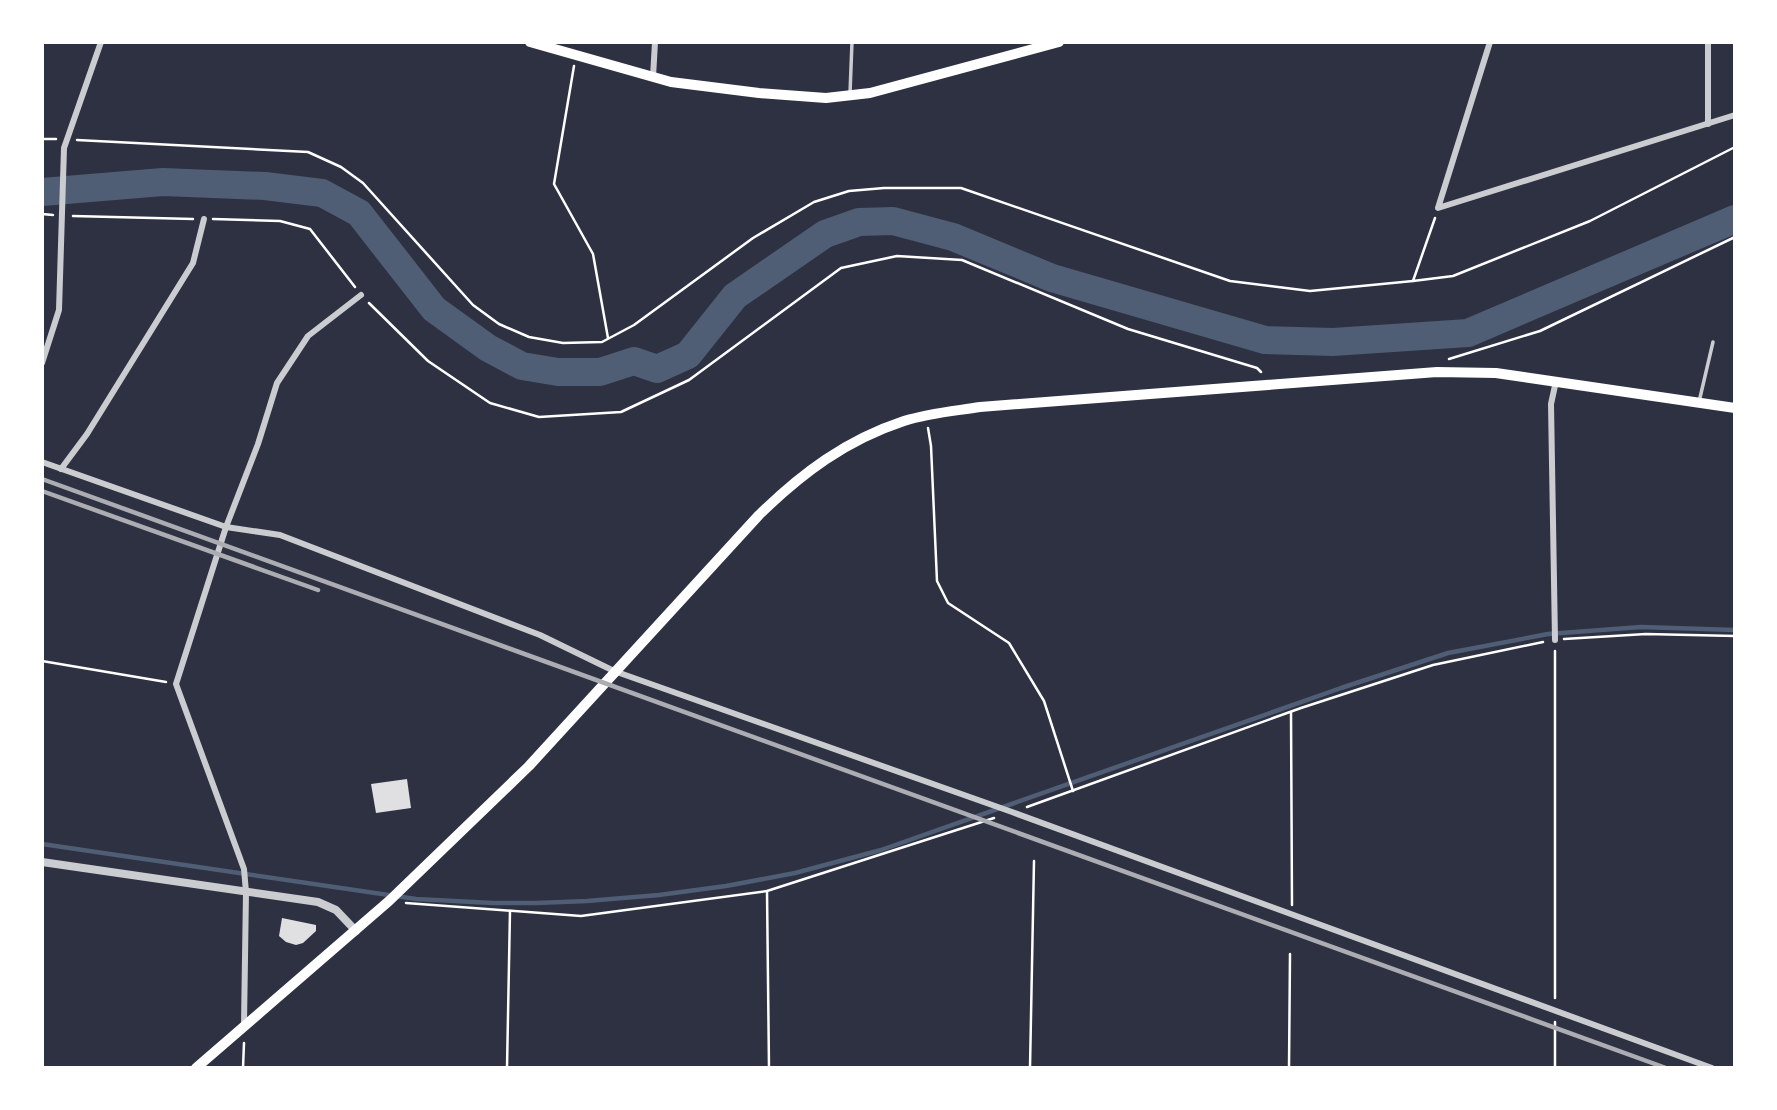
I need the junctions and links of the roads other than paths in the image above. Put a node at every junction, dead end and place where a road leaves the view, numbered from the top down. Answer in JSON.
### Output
{"nodes":[{"id":1,"x":101,"y":42,"type":"edge"},
{"id":2,"x":530,"y":42,"type":"edge"},
{"id":3,"x":655,"y":42,"type":"edge"},
{"id":4,"x":852,"y":42,"type":"edge"},
{"id":5,"x":1059,"y":42,"type":"edge"},
{"id":6,"x":1490,"y":42,"type":"edge"},
{"id":7,"x":1708,"y":42,"type":"edge"},
{"id":8,"x":1036,"y":45,"type":"edge"},
{"id":9,"x":555,"y":46,"type":"edge"},
{"id":10,"x":653,"y":77,"type":"junction"},
{"id":11,"x":850,"y":95,"type":"junction"},
{"id":12,"x":1735,"y":115,"type":"edge"},
{"id":13,"x":1708,"y":124,"type":"junction"},
{"id":14,"x":204,"y":219,"type":"road end"},
{"id":15,"x":361,"y":295,"type":"road end"},
{"id":16,"x":1713,"y":342,"type":"dead end"},
{"id":17,"x":42,"y":363,"type":"edge"},
{"id":18,"x":1556,"y":381,"type":"junction"},
{"id":19,"x":1698,"y":403,"type":"junction"},
{"id":20,"x":1735,"y":408,"type":"edge"},
{"id":21,"x":42,"y":462,"type":"edge"},
{"id":22,"x":61,"y":468,"type":"junction"},
{"id":23,"x":226,"y":527,"type":"junction"},
{"id":24,"x":1555,"y":640,"type":"road end"},
{"id":25,"x":614,"y":671,"type":"junction"},
{"id":26,"x":42,"y":862,"type":"edge"},
{"id":27,"x":246,"y":892,"type":"junction"},
{"id":28,"x":356,"y":931,"type":"junction"},
{"id":29,"x":244,"y":1024,"type":"junction"},
{"id":30,"x":196,"y":1068,"type":"edge"},
{"id":31,"x":1712,"y":1068,"type":"edge"}],
"edges":[{"from":1,"to":17,"type":"street"},
{"from":2,"to":9,"type":"main road"},
{"from":3,"to":10,"type":"street"},
{"from":4,"to":11,"type":"lane"},
{"from":5,"to":8,"type":"main road"},
{"from":6,"to":13,"type":"street"},
{"from":7,"to":13,"type":"street"},
{"from":8,"to":11,"type":"main road"},
{"from":9,"to":10,"type":"main road"},
{"from":10,"to":11,"type":"main road"},
{"from":12,"to":13,"type":"street"},
{"from":14,"to":22,"type":"street"},
{"from":15,"to":23,"type":"street"},
{"from":16,"to":19,"type":"lane"},
{"from":18,"to":19,"type":"main road"},
{"from":18,"to":24,"type":"street"},
{"from":18,"to":25,"type":"main road"},
{"from":19,"to":20,"type":"main road"},
{"from":21,"to":22,"type":"street"},
{"from":22,"to":23,"type":"street"},
{"from":23,"to":25,"type":"street"},
{"from":23,"to":27,"type":"street"},
{"from":25,"to":28,"type":"main road"},
{"from":25,"to":31,"type":"street"},
{"from":26,"to":27,"type":"street"},
{"from":27,"to":28,"type":"street"},
{"from":27,"to":29,"type":"street"},
{"from":28,"to":29,"type":"main road"},
{"from":29,"to":30,"type":"main road"}]}
